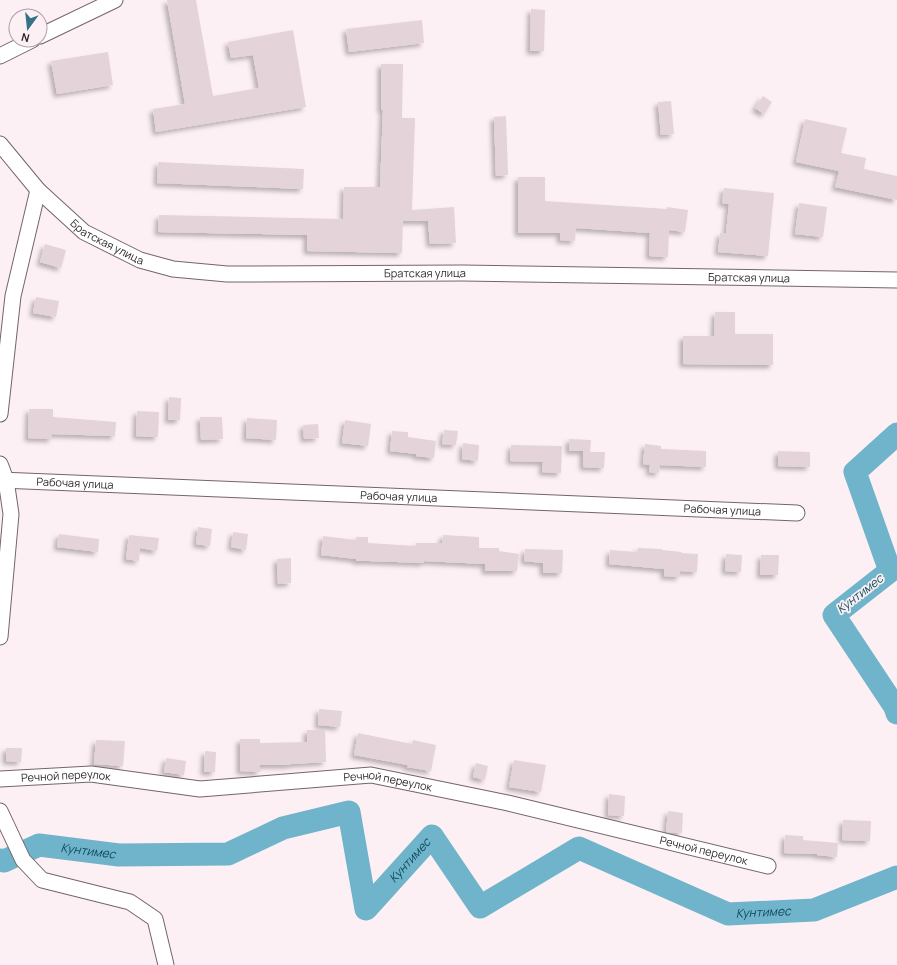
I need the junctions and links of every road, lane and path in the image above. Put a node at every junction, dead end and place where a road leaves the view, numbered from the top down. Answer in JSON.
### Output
{"nodes":[{"id":1,"x":114,"y":0,"type":"edge"},
{"id":2,"x":48,"y":32,"type":"edge"},
{"id":3,"x":16,"y":48,"type":"edge"},
{"id":4,"x":0,"y":56,"type":"edge"},
{"id":5,"x":0,"y":144,"type":"edge"},
{"id":6,"x":38,"y":190,"type":"junction"},
{"id":7,"x":897,"y":280,"type":"edge"},
{"id":8,"x":0,"y":414,"type":"edge"},
{"id":9,"x":0,"y":464,"type":"edge"},
{"id":10,"x":3,"y":480,"type":"edge"},
{"id":11,"x":797,"y":513,"type":"dead end"},
{"id":12,"x":0,"y":637,"type":"edge"},
{"id":13,"x":0,"y":779,"type":"edge"},
{"id":14,"x":0,"y":811,"type":"edge"},
{"id":15,"x":768,"y":866,"type":"dead end"},
{"id":16,"x":166,"y":965,"type":"edge"}],
"edges":[{"from":1,"to":2,"type":"street"},
{"from":3,"to":4,"type":"street"},
{"from":5,"to":6,"type":"street","name":"Братская улица"},
{"from":6,"to":7,"type":"street","name":"Братская улица"},
{"from":6,"to":8,"type":"street"},
{"from":9,"to":10,"type":"street"},
{"from":10,"to":11,"type":"street","name":"Рабочая улица"},
{"from":10,"to":12,"type":"street"},
{"from":13,"to":15,"type":"street","name":"Речной переулок"},
{"from":14,"to":16,"type":"street"}]}
